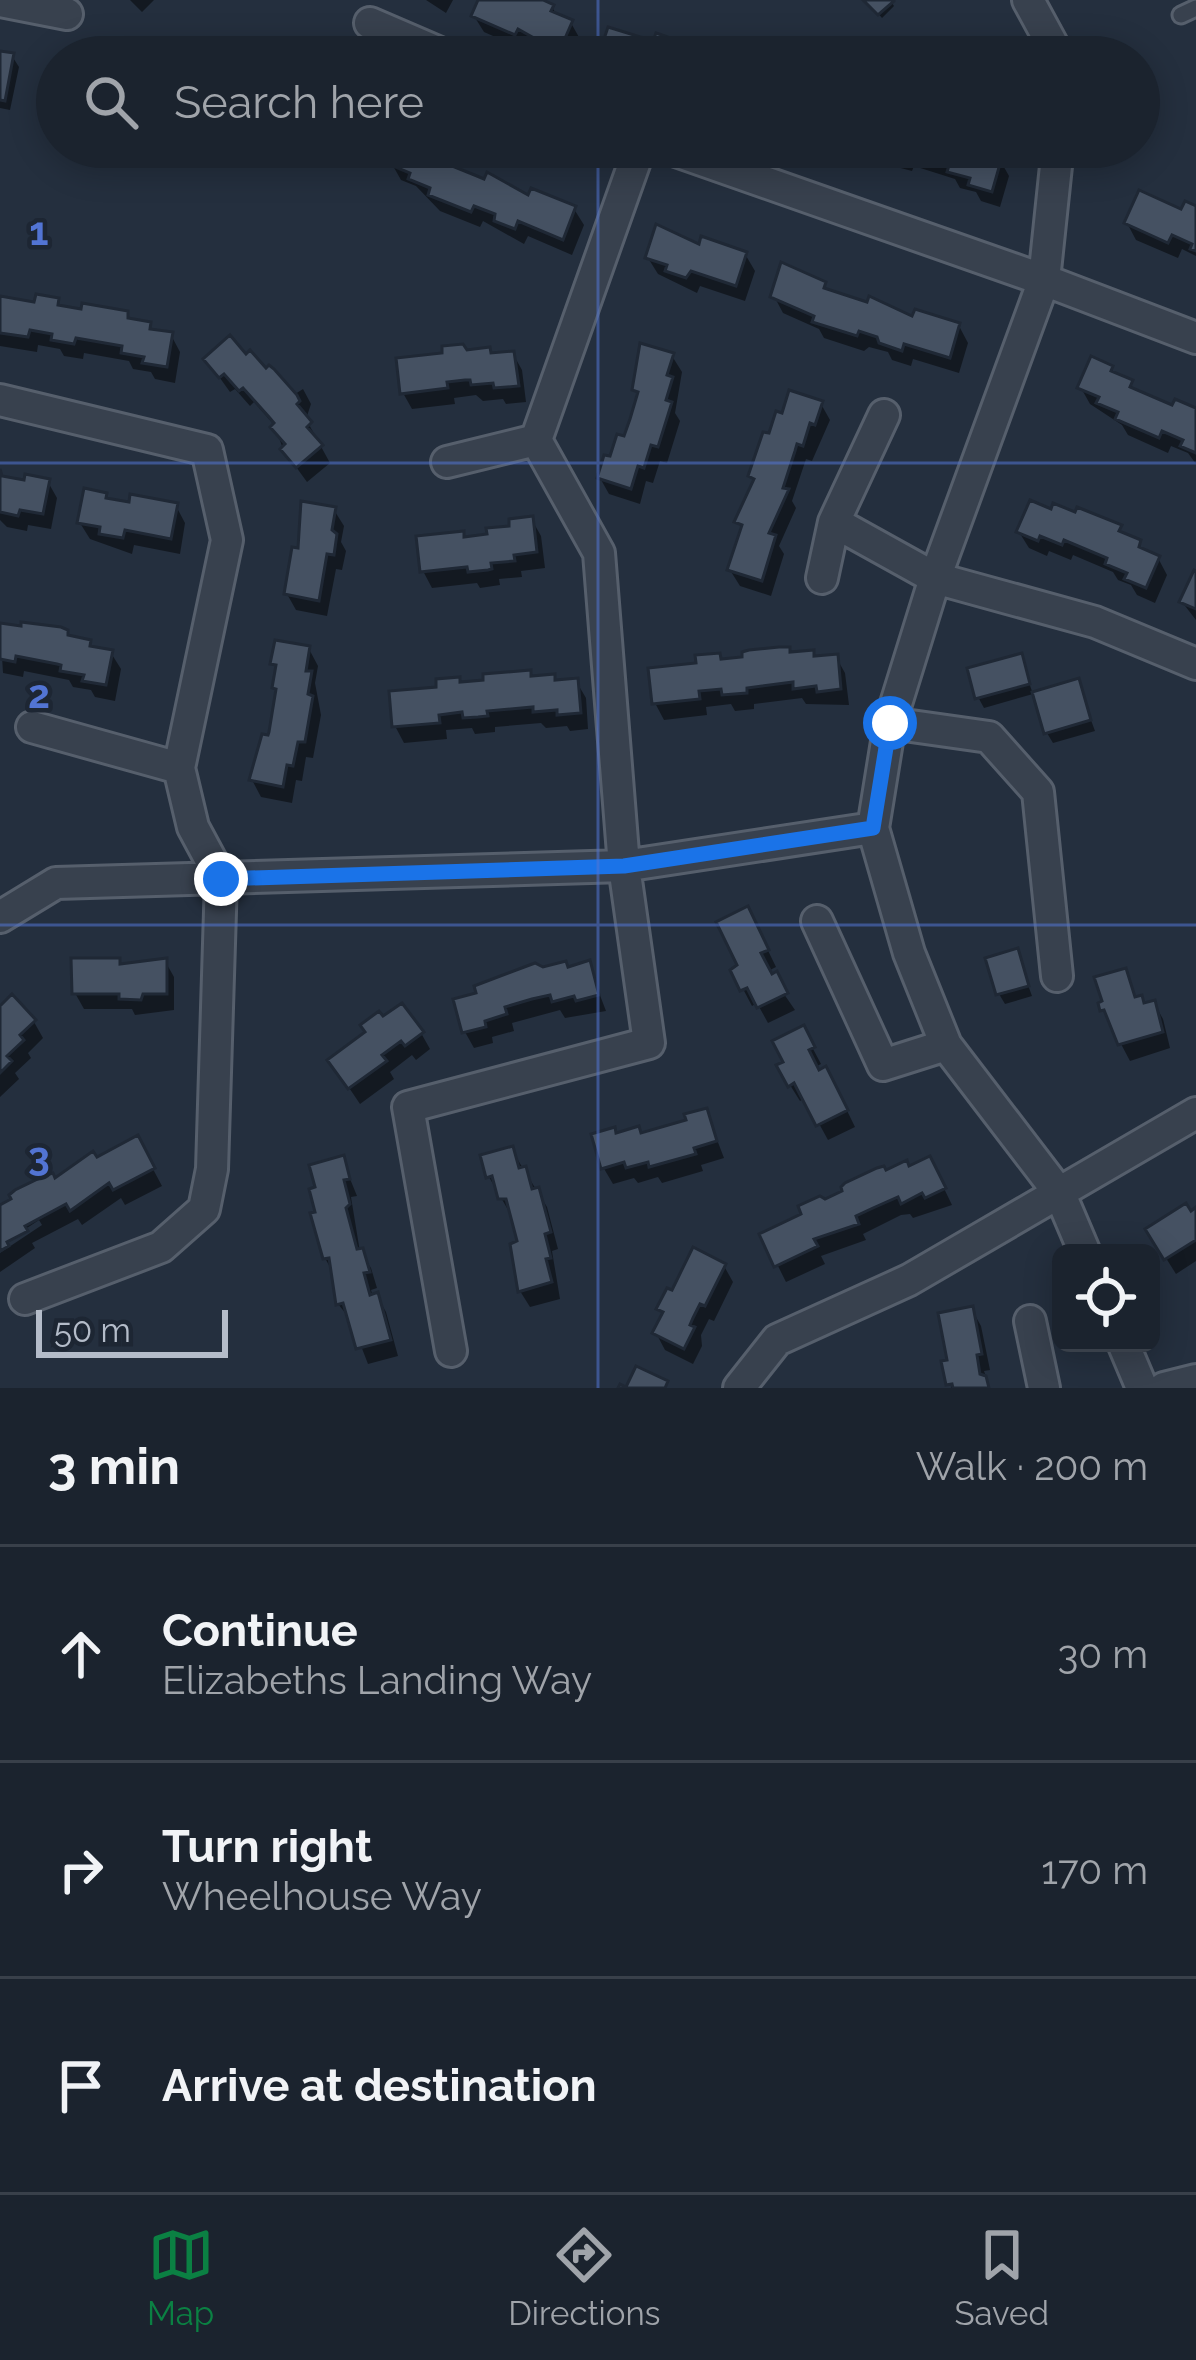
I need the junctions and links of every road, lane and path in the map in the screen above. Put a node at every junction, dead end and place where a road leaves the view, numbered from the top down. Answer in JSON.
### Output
{"nodes":[{"id":1,"x":1029,"y":0,"type":"edge"},
{"id":2,"x":0,"y":1,"type":"edge"},
{"id":3,"x":67,"y":14,"type":"dead end"},
{"id":4,"x":370,"y":23,"type":"dead end"},
{"id":5,"x":400,"y":36,"type":"edge"},
{"id":6,"x":1048,"y":36,"type":"edge"},
{"id":7,"x":633,"y":168,"type":"edge"},
{"id":8,"x":725,"y":168,"type":"edge"},
{"id":9,"x":1056,"y":168,"type":"edge"},
{"id":10,"x":1044,"y":280,"type":"junction"},
{"id":11,"x":1196,"y":338,"type":"edge"},
{"id":12,"x":0,"y":400,"type":"edge"},
{"id":13,"x":884,"y":416,"type":"dead end"},
{"id":14,"x":536,"y":440,"type":"junction"},
{"id":15,"x":447,"y":462,"type":"dead end"},
{"id":16,"x":835,"y":522,"type":"junction"},
{"id":17,"x":822,"y":578,"type":"dead end"},
{"id":18,"x":935,"y":578,"type":"junction"},
{"id":19,"x":1196,"y":664,"type":"edge"},
{"id":20,"x":890,"y":723,"type":"junction"},
{"id":21,"x":32,"y":727,"type":"dead end"},
{"id":22,"x":179,"y":768,"type":"junction"},
{"id":23,"x":873,"y":828,"type":"junction"},
{"id":24,"x":624,"y":866,"type":"junction"},
{"id":25,"x":221,"y":879,"type":"junction"},
{"id":26,"x":0,"y":917,"type":"edge"},
{"id":27,"x":817,"y":921,"type":"dead end"},
{"id":28,"x":1057,"y":976,"type":"dead end"},
{"id":29,"x":946,"y":1045,"type":"junction"},
{"id":30,"x":1196,"y":1113,"type":"edge"},
{"id":31,"x":1060,"y":1194,"type":"junction"},
{"id":32,"x":1081,"y":1244,"type":"edge"},
{"id":33,"x":25,"y":1299,"type":"dead end"},
{"id":34,"x":1030,"y":1321,"type":"dead end"},
{"id":35,"x":451,"y":1351,"type":"dead end"},
{"id":36,"x":1127,"y":1352,"type":"edge"},
{"id":37,"x":1196,"y":1380,"type":"edge"},
{"id":38,"x":739,"y":1388,"type":"edge"},
{"id":39,"x":1044,"y":1388,"type":"edge"},
{"id":40,"x":1142,"y":1388,"type":"edge"},
{"id":41,"x":1164,"y":1388,"type":"edge"}],
"edges":[{"from":1,"to":6,"type":"street"},
{"from":2,"to":3,"type":"street"},
{"from":4,"to":5,"type":"street"},
{"from":7,"to":14,"type":"street"},
{"from":8,"to":10,"type":"street"},
{"from":9,"to":10,"type":"street"},
{"from":10,"to":11,"type":"street"},
{"from":10,"to":18,"type":"street"},
{"from":12,"to":22,"type":"street"},
{"from":13,"to":16,"type":"street"},
{"from":14,"to":15,"type":"street"},
{"from":14,"to":24,"type":"street"},
{"from":16,"to":17,"type":"street"},
{"from":16,"to":18,"type":"street"},
{"from":18,"to":19,"type":"street"},
{"from":18,"to":20,"type":"street"},
{"from":20,"to":23,"type":"street"},
{"from":20,"to":28,"type":"street"},
{"from":21,"to":22,"type":"street"},
{"from":22,"to":25,"type":"street"},
{"from":23,"to":24,"type":"street"},
{"from":23,"to":29,"type":"street"},
{"from":24,"to":25,"type":"street"},
{"from":24,"to":35,"type":"street"},
{"from":25,"to":26,"type":"street"},
{"from":25,"to":33,"type":"street"},
{"from":27,"to":29,"type":"street"},
{"from":29,"to":31,"type":"street"},
{"from":30,"to":31,"type":"street"},
{"from":31,"to":32,"type":"street"},
{"from":31,"to":38,"type":"street"},
{"from":34,"to":39,"type":"street"},
{"from":36,"to":40,"type":"street"},
{"from":37,"to":41,"type":"street"}]}
